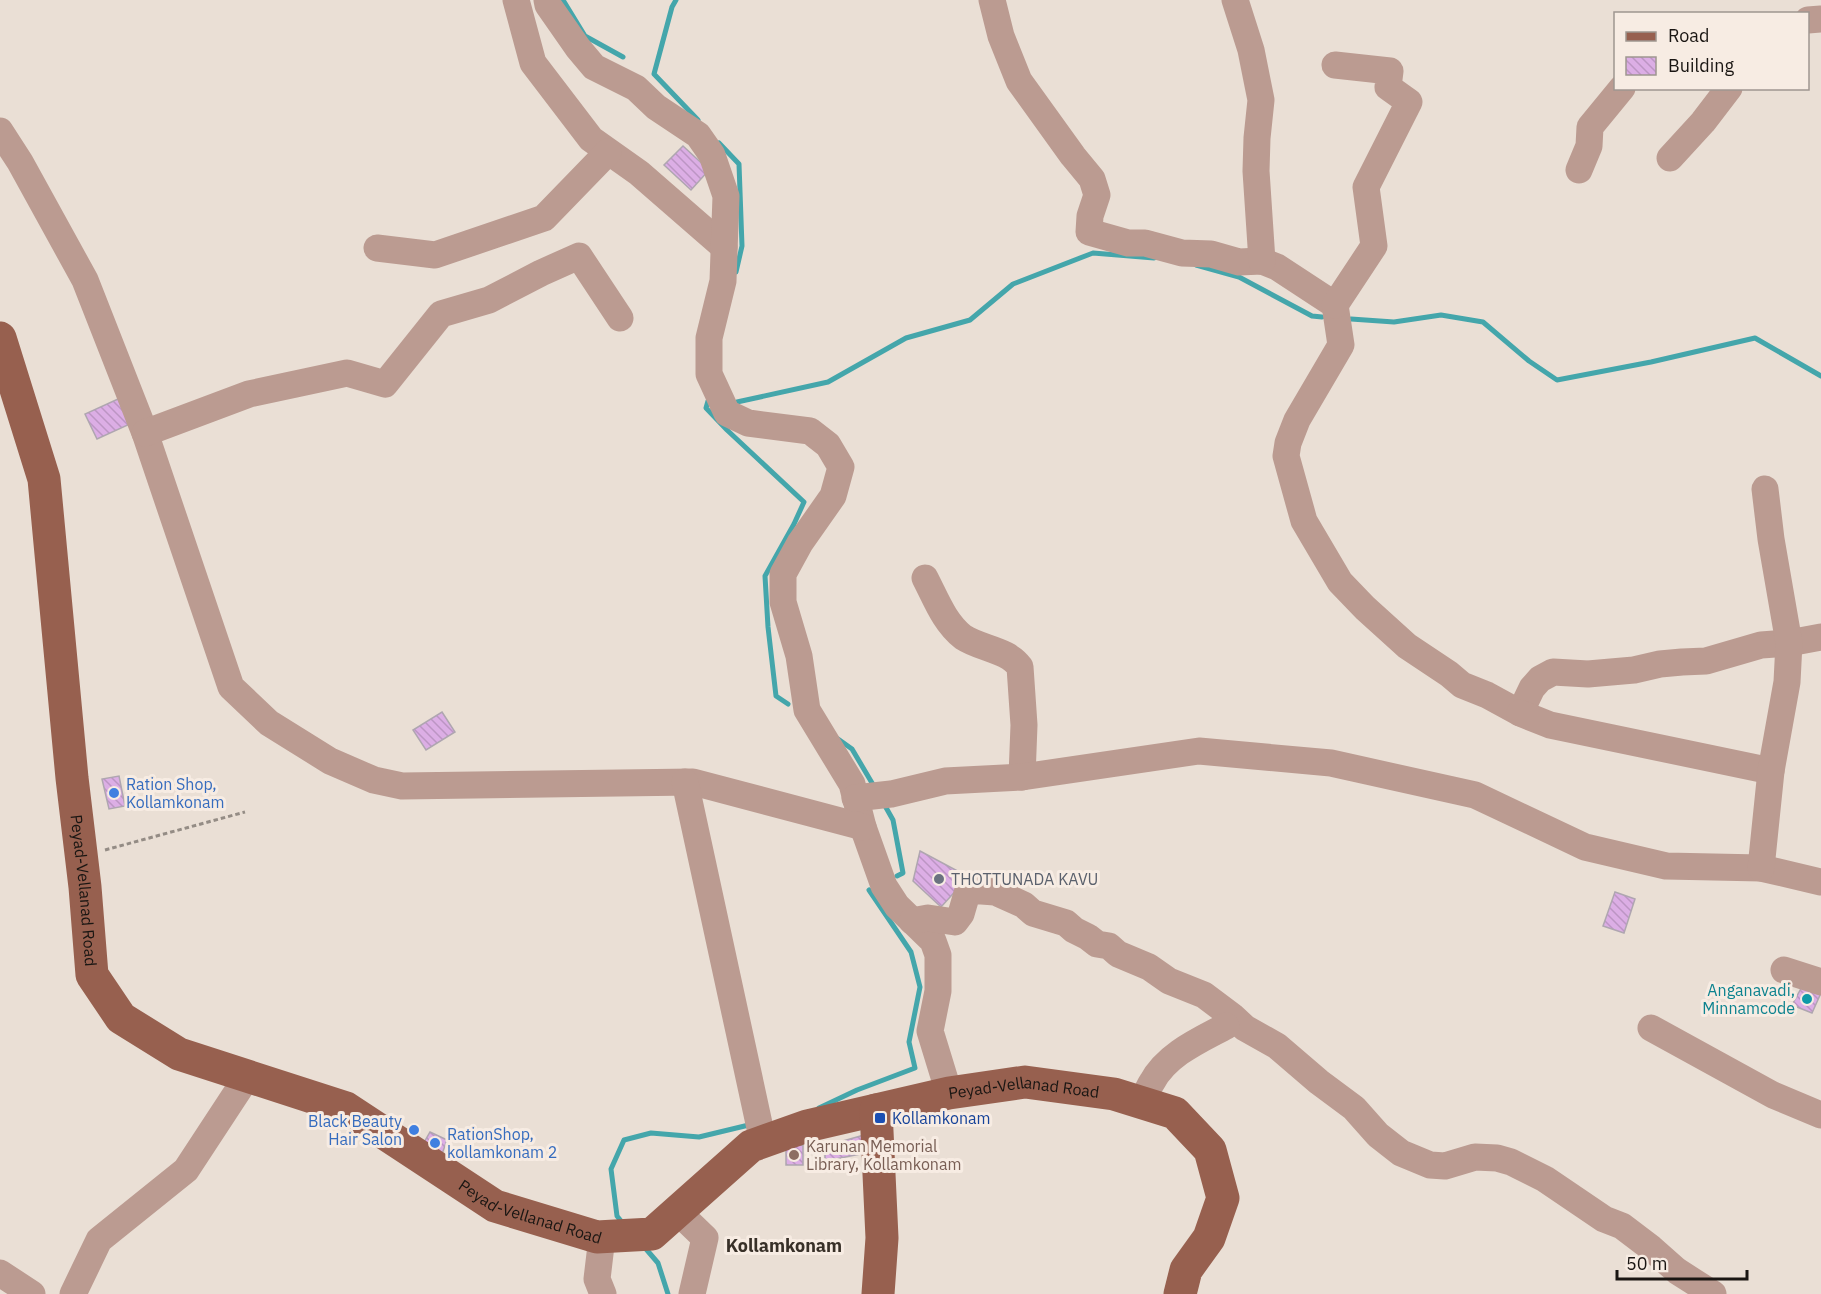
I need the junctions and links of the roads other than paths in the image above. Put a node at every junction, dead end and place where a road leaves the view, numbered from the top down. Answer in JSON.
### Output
{"nodes":[{"id":1,"x":516,"y":0,"type":"edge"},
{"id":2,"x":547,"y":0,"type":"edge"},
{"id":3,"x":992,"y":0,"type":"edge"},
{"id":4,"x":1235,"y":0,"type":"edge"},
{"id":5,"x":1335,"y":65,"type":"dead end"},
{"id":6,"x":1620,"y":90,"type":"edge"},
{"id":7,"x":1727,"y":90,"type":"edge"},
{"id":8,"x":0,"y":131,"type":"edge"},
{"id":9,"x":608,"y":152,"type":"junction"},
{"id":10,"x":1670,"y":158,"type":"dead end"},
{"id":11,"x":1579,"y":170,"type":"dead end"},
{"id":12,"x":724,"y":247,"type":"junction"},
{"id":13,"x":377,"y":248,"type":"dead end"},
{"id":14,"x":1262,"y":261,"type":"junction"},
{"id":15,"x":1335,"y":305,"type":"junction"},
{"id":16,"x":620,"y":318,"type":"dead end"},
{"id":17,"x":0,"y":338,"type":"edge"},
{"id":18,"x":145,"y":433,"type":"junction"},
{"id":19,"x":1765,"y":489,"type":"dead end"},
{"id":20,"x":925,"y":578,"type":"dead end"},
{"id":21,"x":1821,"y":637,"type":"edge"},
{"id":22,"x":1789,"y":643,"type":"junction"},
{"id":23,"x":1520,"y":713,"type":"junction"},
{"id":24,"x":1771,"y":771,"type":"junction"},
{"id":25,"x":1022,"y":777,"type":"junction"},
{"id":26,"x":685,"y":782,"type":"junction"},
{"id":27,"x":871,"y":796,"type":"junction"},
{"id":28,"x":863,"y":827,"type":"junction"},
{"id":29,"x":1761,"y":868,"type":"junction"},
{"id":30,"x":1821,"y":882,"type":"edge"},
{"id":31,"x":912,"y":921,"type":"junction"},
{"id":32,"x":1784,"y":970,"type":"dead end"},
{"id":33,"x":1821,"y":982,"type":"edge"},
{"id":34,"x":1226,"y":1026,"type":"dead end"},
{"id":35,"x":1651,"y":1028,"type":"dead end"},
{"id":36,"x":247,"y":1077,"type":"junction"},
{"id":37,"x":949,"y":1093,"type":"junction"},
{"id":38,"x":1142,"y":1103,"type":"junction"},
{"id":39,"x":876,"y":1110,"type":"junction"},
{"id":40,"x":1821,"y":1115,"type":"edge"},
{"id":41,"x":760,"y":1130,"type":"junction"},
{"id":42,"x":678,"y":1212,"type":"junction"},
{"id":43,"x":602,"y":1237,"type":"junction"},
{"id":44,"x":0,"y":1273,"type":"edge"},
{"id":45,"x":32,"y":1294,"type":"edge"},
{"id":46,"x":73,"y":1294,"type":"edge"},
{"id":47,"x":603,"y":1294,"type":"edge"},
{"id":48,"x":692,"y":1294,"type":"edge"},
{"id":49,"x":878,"y":1294,"type":"edge"},
{"id":50,"x":1180,"y":1294,"type":"edge"},
{"id":51,"x":1713,"y":1294,"type":"edge"}],
"edges":[{"from":1,"to":9,"type":"street"},
{"from":2,"to":12,"type":"street"},
{"from":3,"to":14,"type":"street"},
{"from":4,"to":14,"type":"street"},
{"from":5,"to":15,"type":"street"},
{"from":6,"to":11,"type":"street"},
{"from":7,"to":10,"type":"street"},
{"from":8,"to":18,"type":"street"},
{"from":9,"to":12,"type":"street"},
{"from":9,"to":13,"type":"street"},
{"from":12,"to":27,"type":"street"},
{"from":14,"to":15,"type":"street"},
{"from":15,"to":23,"type":"street"},
{"from":16,"to":18,"type":"street"},
{"from":17,"to":36,"type":"main road","name":"Peyad-Vellanad Road"},
{"from":18,"to":26,"type":"street"},
{"from":19,"to":22,"type":"street"},
{"from":20,"to":25,"type":"street"},
{"from":21,"to":22,"type":"street"},
{"from":22,"to":23,"type":"street"},
{"from":22,"to":24,"type":"street"},
{"from":23,"to":24,"type":"street"},
{"from":24,"to":29,"type":"street"},
{"from":25,"to":27,"type":"street"},
{"from":25,"to":29,"type":"street"},
{"from":26,"to":28,"type":"street"},
{"from":26,"to":41,"type":"street"},
{"from":27,"to":28,"type":"street"},
{"from":28,"to":31,"type":"street"},
{"from":29,"to":30,"type":"street"},
{"from":31,"to":37,"type":"street"},
{"from":31,"to":51,"type":"street"},
{"from":32,"to":33,"type":"street"},
{"from":34,"to":38,"type":"street"},
{"from":35,"to":40,"type":"street"},
{"from":36,"to":43,"type":"main road","name":"Peyad-Vellanad Road"},
{"from":36,"to":46,"type":"street"},
{"from":37,"to":38,"type":"main road","name":"Peyad-Vellanad Road"},
{"from":37,"to":39,"type":"main road","name":"Peyad-Vellanad Road"},
{"from":38,"to":50,"type":"main road","name":"Peyad-Vellanad Road"},
{"from":39,"to":41,"type":"main road","name":"Peyad-Vellanad Road"},
{"from":39,"to":49,"type":"main road"},
{"from":41,"to":42,"type":"main road","name":"Peyad-Vellanad Road"},
{"from":42,"to":43,"type":"main road","name":"Peyad-Vellanad Road"},
{"from":42,"to":48,"type":"street"},
{"from":43,"to":47,"type":"street"},
{"from":44,"to":45,"type":"street"}]}
